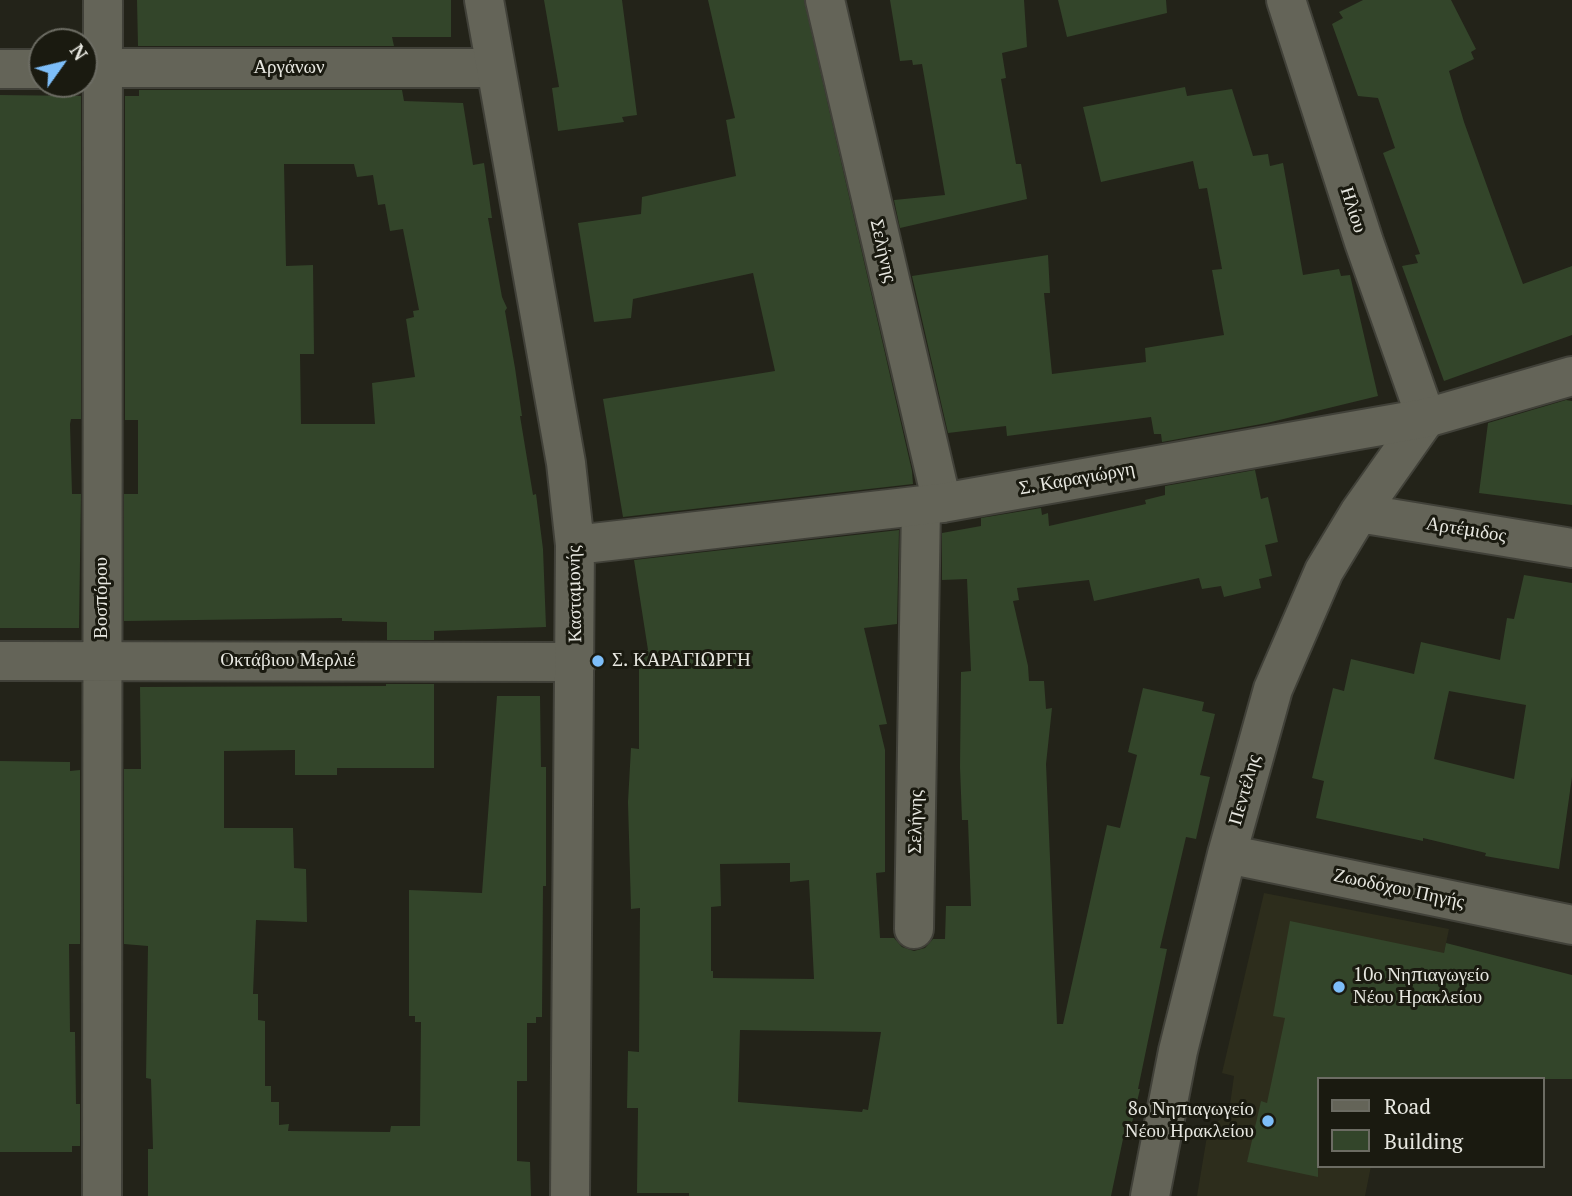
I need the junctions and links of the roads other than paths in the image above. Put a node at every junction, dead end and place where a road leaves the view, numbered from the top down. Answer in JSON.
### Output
{"nodes":[{"id":1,"x":103,"y":0,"type":"edge"},
{"id":2,"x":484,"y":0,"type":"edge"},
{"id":3,"x":825,"y":0,"type":"edge"},
{"id":4,"x":1289,"y":1,"type":"edge"},
{"id":5,"x":98,"y":34,"type":"edge"},
{"id":6,"x":28,"y":68,"type":"edge"},
{"id":7,"x":98,"y":68,"type":"edge"},
{"id":8,"x":495,"y":68,"type":"junction"},
{"id":9,"x":0,"y":69,"type":"edge"},
{"id":10,"x":93,"y":98,"type":"edge"},
{"id":11,"x":1572,"y":376,"type":"edge"},
{"id":12,"x":1426,"y":418,"type":"junction"},
{"id":13,"x":932,"y":504,"type":"junction"},
{"id":14,"x":1359,"y":513,"type":"junction"},
{"id":15,"x":575,"y":545,"type":"junction"},
{"id":16,"x":1572,"y":548,"type":"edge"},
{"id":17,"x":0,"y":661,"type":"edge"},
{"id":18,"x":102,"y":662,"type":"junction"},
{"id":19,"x":576,"y":662,"type":"junction"},
{"id":20,"x":1227,"y":854,"type":"junction"},
{"id":21,"x":1572,"y":925,"type":"edge"},
{"id":22,"x":914,"y":929,"type":"dead end"},
{"id":23,"x":102,"y":1196,"type":"edge"},
{"id":24,"x":570,"y":1196,"type":"edge"},
{"id":25,"x":1150,"y":1196,"type":"edge"}],
"edges":[{"from":1,"to":5,"type":"street","name":"Βοσπόρου"},
{"from":2,"to":8,"type":"street","name":"Κασταμονής"},
{"from":3,"to":13,"type":"street","name":"Σελήνης"},
{"from":4,"to":12,"type":"street","name":"Ηλίου"},
{"from":6,"to":9,"type":"street"},
{"from":7,"to":8,"type":"street","name":"Αργάνων"},
{"from":8,"to":15,"type":"street","name":"Κασταμονής"},
{"from":10,"to":18,"type":"street","name":"Βοσπόρου"},
{"from":11,"to":12,"type":"street","name":"Σ. Καραγιώργη"},
{"from":12,"to":13,"type":"street","name":"Σ. Καραγιώργη"},
{"from":12,"to":14,"type":"street","name":"Πεντέλης"},
{"from":13,"to":15,"type":"street","name":"Σ. Καραγιώργη"},
{"from":13,"to":22,"type":"street","name":"Σελήνης"},
{"from":14,"to":16,"type":"street","name":"Αρτέμιδος"},
{"from":14,"to":20,"type":"street","name":"Πεντέλης"},
{"from":15,"to":19,"type":"street","name":"Κασταμονής"},
{"from":17,"to":18,"type":"street","name":"Οκτάβιου Μερλιέ"},
{"from":18,"to":19,"type":"street","name":"Οκτάβιου Μερλιέ"},
{"from":18,"to":23,"type":"street","name":"Βοσπόρου"},
{"from":19,"to":24,"type":"street","name":"Κασταμονής"},
{"from":20,"to":21,"type":"street","name":"Ζωοδόχου Πηγής"},
{"from":20,"to":25,"type":"street","name":"Πεντέλης"}]}
